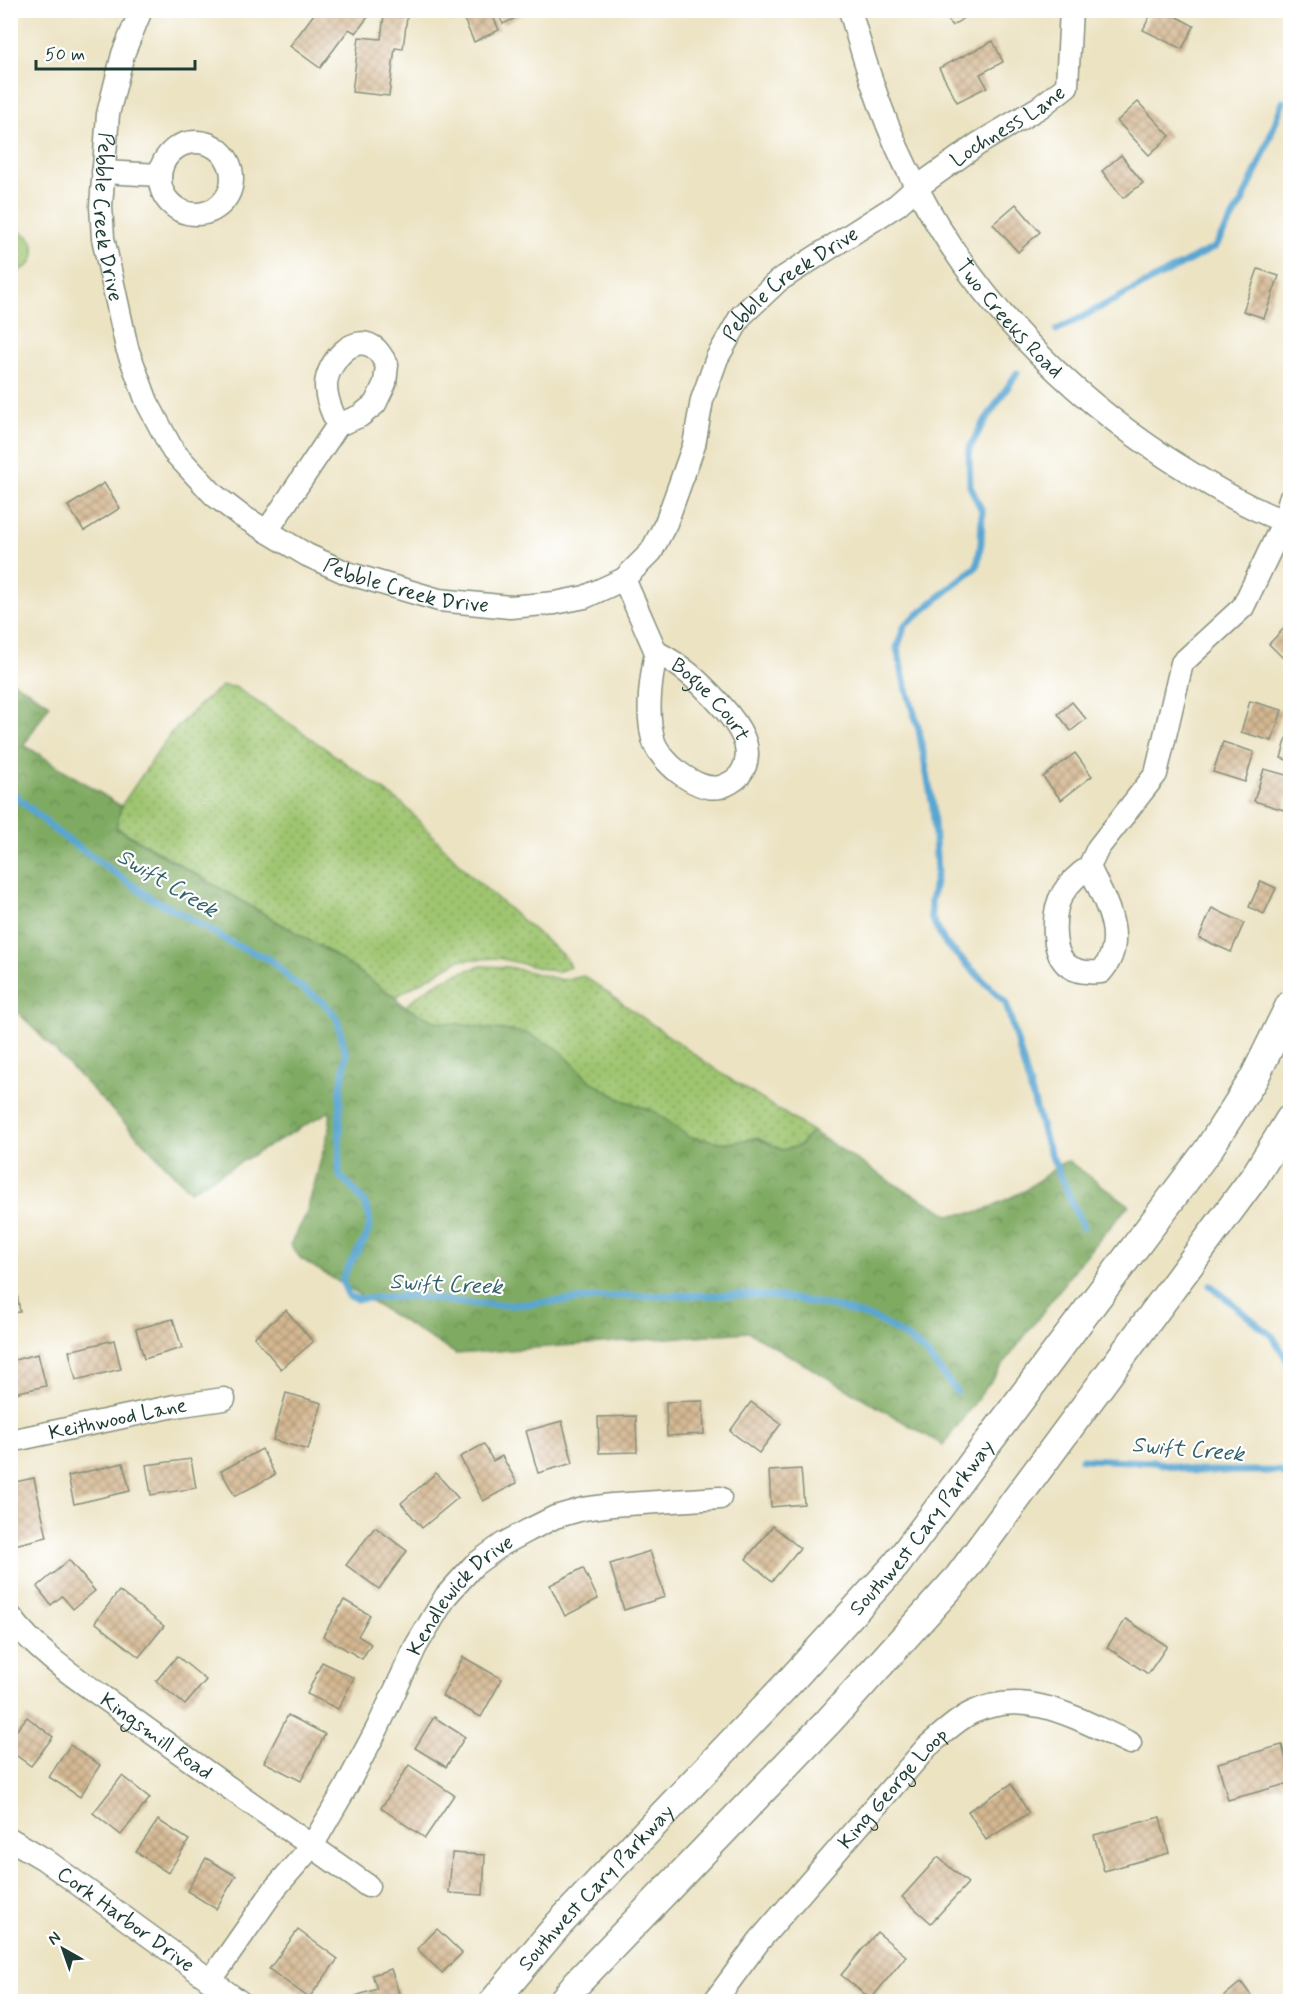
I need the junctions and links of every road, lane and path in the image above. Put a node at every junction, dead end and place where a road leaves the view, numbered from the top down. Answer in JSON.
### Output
{"nodes":[{"id":1,"x":141,"y":10,"type":"edge"},
{"id":2,"x":850,"y":10,"type":"edge"},
{"id":3,"x":1071,"y":10,"type":"edge"},
{"id":4,"x":103,"y":172,"type":"junction"},
{"id":5,"x":160,"y":175,"type":"dead end"},
{"id":6,"x":916,"y":188,"type":"junction"},
{"id":7,"x":338,"y":425,"type":"dead end"},
{"id":8,"x":1290,"y":499,"type":"edge"},
{"id":9,"x":1287,"y":522,"type":"edge"},
{"id":10,"x":267,"y":531,"type":"junction"},
{"id":11,"x":624,"y":579,"type":"junction"},
{"id":12,"x":656,"y":652,"type":"junction"},
{"id":13,"x":1089,"y":867,"type":"dead end"},
{"id":14,"x":1290,"y":1005,"type":"edge"},
{"id":15,"x":1290,"y":1119,"type":"edge"},
{"id":16,"x":224,"y":1399,"type":"dead end"},
{"id":17,"x":10,"y":1441,"type":"edge"},
{"id":18,"x":720,"y":1498,"type":"dead end"},
{"id":19,"x":10,"y":1616,"type":"edge"},
{"id":20,"x":1130,"y":1743,"type":"dead end"},
{"id":21,"x":10,"y":1839,"type":"edge"},
{"id":22,"x":312,"y":1846,"type":"junction"},
{"id":23,"x":368,"y":1886,"type":"dead end"},
{"id":24,"x":211,"y":1980,"type":"junction"},
{"id":25,"x":240,"y":2001,"type":"edge"},
{"id":26,"x":493,"y":2001,"type":"edge"},
{"id":27,"x":562,"y":2001,"type":"edge"},
{"id":28,"x":714,"y":2001,"type":"edge"}],
"edges":[{"from":1,"to":4,"type":"street","name":"Pebble Creek Drive"},
{"from":2,"to":6,"type":"street","name":"Two Creeks Road"},
{"from":3,"to":6,"type":"street","name":"Lochness Lane"},
{"from":4,"to":5,"type":"street"},
{"from":4,"to":10,"type":"street","name":"Pebble Creek Drive"},
{"from":6,"to":9,"type":"street","name":"Two Creeks Road"},
{"from":6,"to":11,"type":"street","name":"Pebble Creek Drive"},
{"from":7,"to":10,"type":"street"},
{"from":8,"to":9,"type":"street"},
{"from":9,"to":13,"type":"street"},
{"from":10,"to":11,"type":"street","name":"Pebble Creek Drive"},
{"from":11,"to":12,"type":"street","name":"Bogue Court"},
{"from":12,"to":12,"type":"street","name":"Bogue Court"},
{"from":14,"to":26,"type":"main road","name":"Southwest Cary Parkway"},
{"from":15,"to":27,"type":"main road"},
{"from":16,"to":17,"type":"street","name":"Keithwood Lane"},
{"from":18,"to":22,"type":"street","name":"Kendlewick Drive"},
{"from":19,"to":22,"type":"street","name":"Kingsmill Road"},
{"from":20,"to":28,"type":"street","name":"King George Loop"},
{"from":21,"to":24,"type":"street","name":"Cork Harbor Drive"},
{"from":22,"to":23,"type":"street"},
{"from":22,"to":24,"type":"street","name":"Kendlewick Drive"},
{"from":24,"to":25,"type":"street","name":"Cork Harbor Drive"}]}
